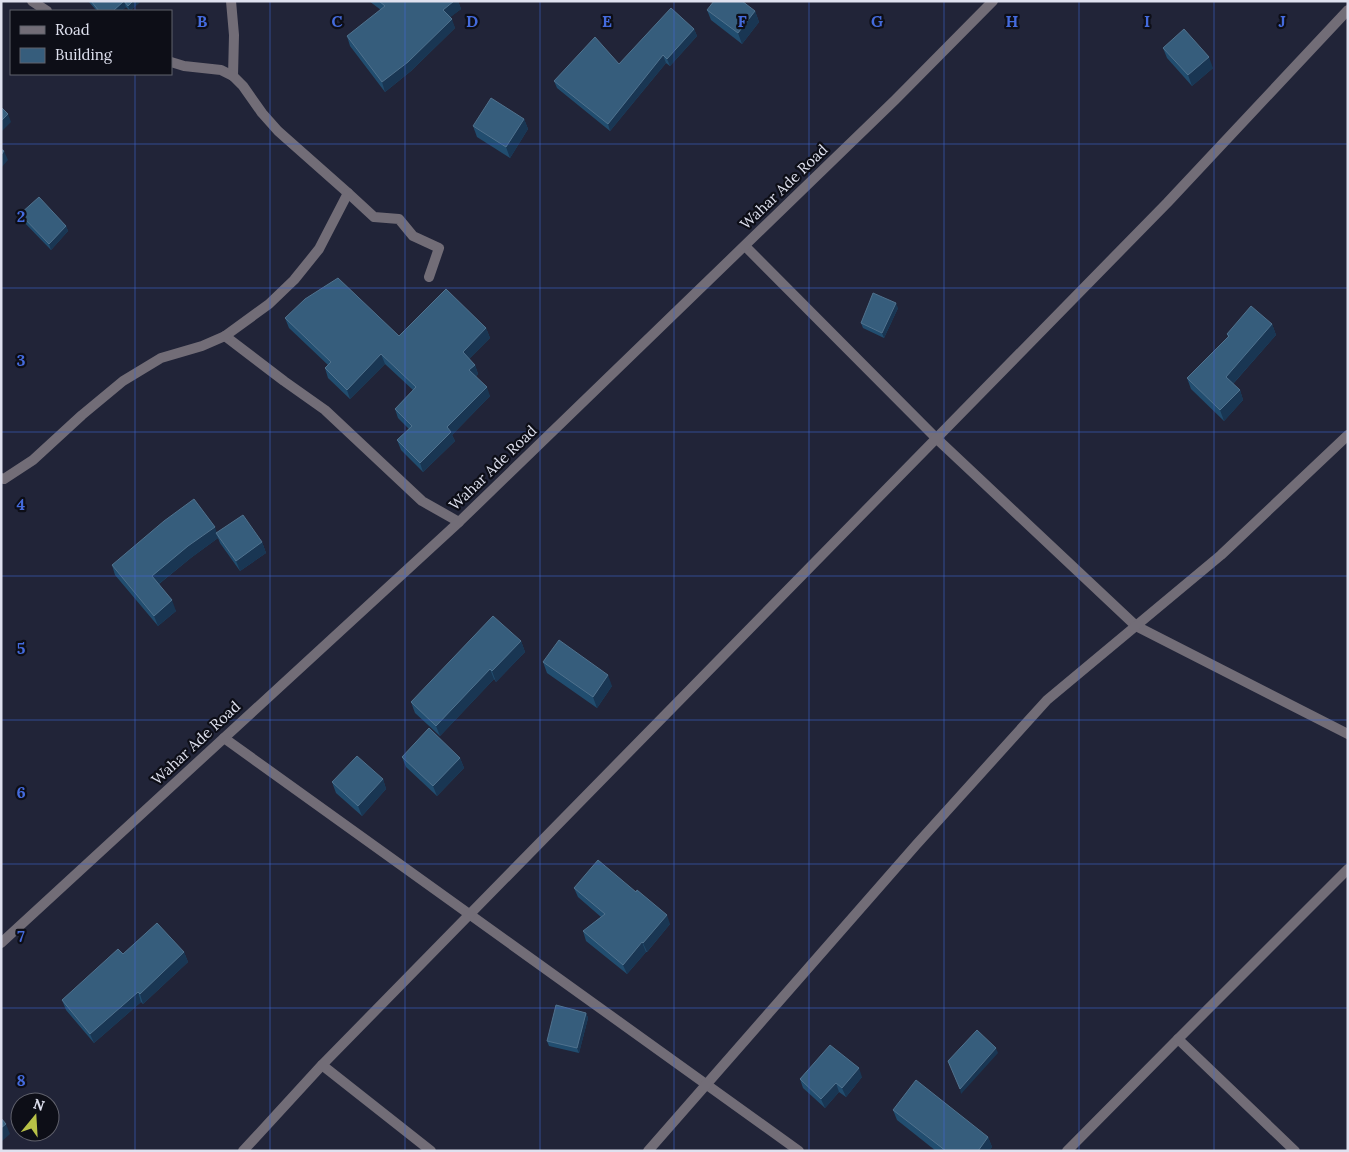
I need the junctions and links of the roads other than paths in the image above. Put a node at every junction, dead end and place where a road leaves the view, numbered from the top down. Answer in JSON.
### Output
{"nodes":[{"id":1,"x":32,"y":1,"type":"edge"},
{"id":2,"x":231,"y":1,"type":"edge"},
{"id":3,"x":993,"y":1,"type":"edge"},
{"id":4,"x":45,"y":10,"type":"edge"},
{"id":5,"x":1348,"y":10,"type":"edge"},
{"id":6,"x":172,"y":62,"type":"edge"},
{"id":7,"x":233,"y":76,"type":"junction"},
{"id":8,"x":348,"y":192,"type":"junction"},
{"id":9,"x":745,"y":246,"type":"junction"},
{"id":10,"x":429,"y":277,"type":"dead end"},
{"id":11,"x":225,"y":336,"type":"junction"},
{"id":12,"x":1348,"y":435,"type":"edge"},
{"id":13,"x":936,"y":438,"type":"junction"},
{"id":14,"x":1,"y":478,"type":"edge"},
{"id":15,"x":459,"y":522,"type":"junction"},
{"id":16,"x":1136,"y":626,"type":"junction"},
{"id":17,"x":1348,"y":734,"type":"edge"},
{"id":18,"x":224,"y":738,"type":"junction"},
{"id":19,"x":1348,"y":869,"type":"edge"},
{"id":20,"x":470,"y":914,"type":"junction"},
{"id":21,"x":1,"y":943,"type":"edge"},
{"id":22,"x":1178,"y":1039,"type":"junction"},
{"id":23,"x":322,"y":1065,"type":"junction"},
{"id":24,"x":706,"y":1084,"type":"junction"},
{"id":25,"x":243,"y":1151,"type":"edge"},
{"id":26,"x":431,"y":1151,"type":"edge"},
{"id":27,"x":648,"y":1151,"type":"edge"},
{"id":28,"x":799,"y":1151,"type":"edge"},
{"id":29,"x":1068,"y":1151,"type":"edge"},
{"id":30,"x":1295,"y":1151,"type":"edge"}],
"edges":[{"from":1,"to":4,"type":"street"},
{"from":2,"to":7,"type":"street"},
{"from":3,"to":9,"type":"street","name":"Wahar Ade Road"},
{"from":5,"to":13,"type":"street"},
{"from":6,"to":7,"type":"street"},
{"from":7,"to":8,"type":"street"},
{"from":8,"to":10,"type":"street"},
{"from":8,"to":11,"type":"street"},
{"from":9,"to":13,"type":"street"},
{"from":9,"to":15,"type":"street","name":"Wahar Ade Road"},
{"from":11,"to":14,"type":"street"},
{"from":11,"to":15,"type":"street"},
{"from":12,"to":16,"type":"street"},
{"from":13,"to":16,"type":"street"},
{"from":13,"to":20,"type":"street"},
{"from":15,"to":18,"type":"street","name":"Wahar Ade Road"},
{"from":16,"to":17,"type":"street"},
{"from":16,"to":24,"type":"street"},
{"from":18,"to":20,"type":"street"},
{"from":18,"to":21,"type":"street","name":"Wahar Ade Road"},
{"from":19,"to":22,"type":"street"},
{"from":20,"to":23,"type":"street"},
{"from":20,"to":24,"type":"street"},
{"from":22,"to":29,"type":"street"},
{"from":22,"to":30,"type":"street"},
{"from":23,"to":25,"type":"street"},
{"from":23,"to":26,"type":"street"},
{"from":24,"to":27,"type":"street"},
{"from":24,"to":28,"type":"street"}]}
